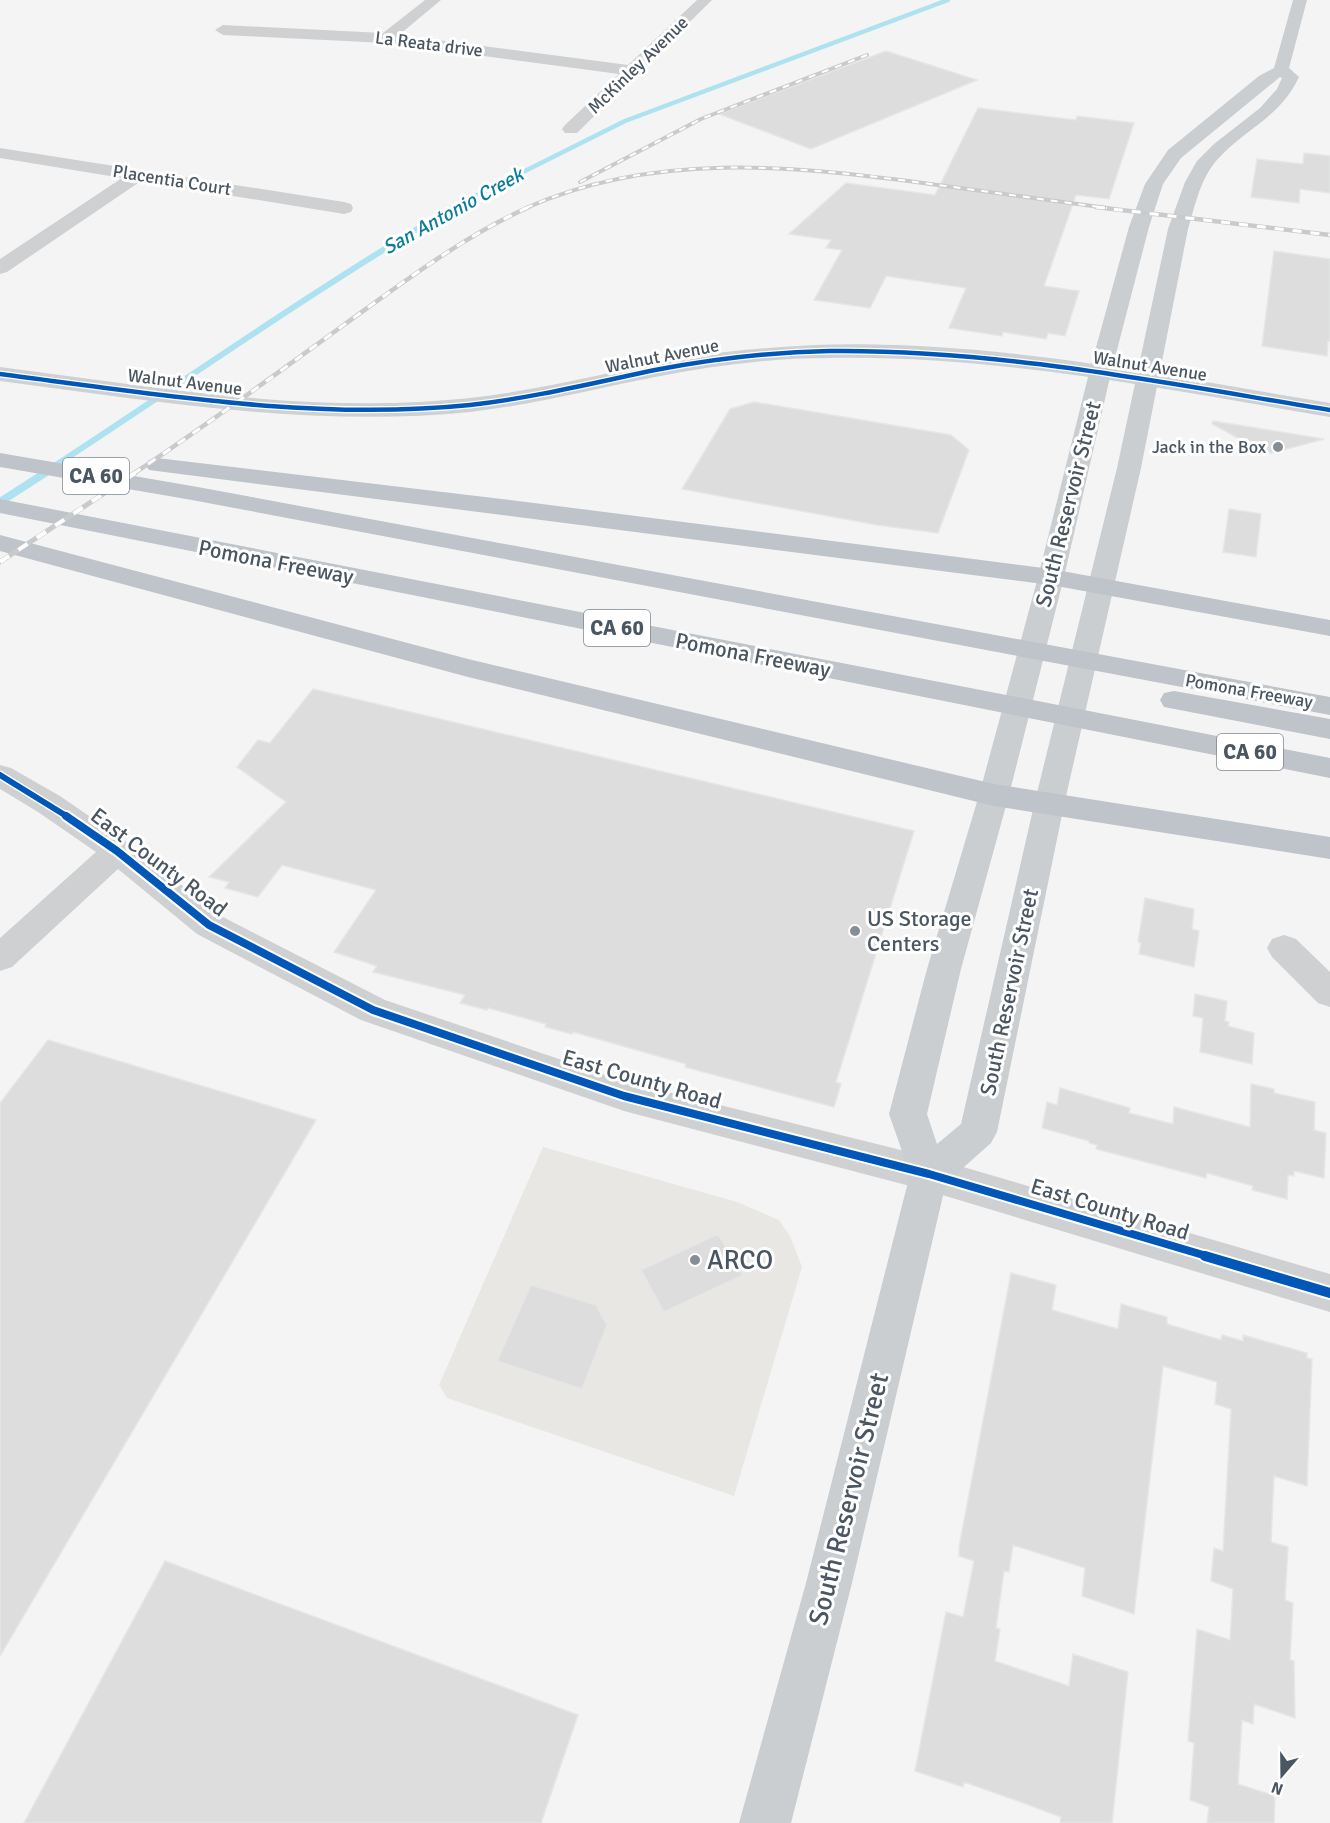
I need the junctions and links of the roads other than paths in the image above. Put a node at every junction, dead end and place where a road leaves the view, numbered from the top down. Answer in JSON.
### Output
{"nodes":[{"id":1,"x":434,"y":0,"type":"edge"},
{"id":2,"x":705,"y":0,"type":"edge"},
{"id":3,"x":1300,"y":0,"type":"edge"},
{"id":4,"x":223,"y":30,"type":"dead end"},
{"id":5,"x":386,"y":38,"type":"junction"},
{"id":6,"x":1281,"y":70,"type":"junction"},
{"id":7,"x":633,"y":71,"type":"junction"},
{"id":8,"x":1260,"y":83,"type":"junction"},
{"id":9,"x":1287,"y":87,"type":"junction"},
{"id":10,"x":1206,"y":126,"type":"junction"},
{"id":11,"x":571,"y":129,"type":"dead end"},
{"id":12,"x":1237,"y":134,"type":"junction"},
{"id":13,"x":0,"y":153,"type":"edge"},
{"id":14,"x":138,"y":175,"type":"junction"},
{"id":15,"x":344,"y":208,"type":"dead end"},
{"id":16,"x":0,"y":268,"type":"edge"},
{"id":17,"x":0,"y":374,"type":"edge"},
{"id":18,"x":1100,"y":374,"type":"junction"},
{"id":19,"x":1148,"y":381,"type":"junction"},
{"id":20,"x":1330,"y":410,"type":"edge"},
{"id":21,"x":0,"y":452,"type":"edge"},
{"id":22,"x":0,"y":460,"type":"edge"},
{"id":23,"x":0,"y":506,"type":"edge"},
{"id":24,"x":0,"y":543,"type":"edge"},
{"id":25,"x":1051,"y":577,"type":"junction"},
{"id":26,"x":1101,"y":585,"type":"junction"},
{"id":27,"x":1330,"y":628,"type":"edge"},
{"id":28,"x":929,"y":661,"type":"junction"},
{"id":29,"x":1330,"y":706,"type":"edge"},
{"id":30,"x":1175,"y":708,"type":"junction"},
{"id":31,"x":1330,"y":729,"type":"edge"},
{"id":32,"x":1330,"y":749,"type":"edge"},
{"id":33,"x":1330,"y":768,"type":"edge"},
{"id":34,"x":0,"y":775,"type":"edge"},
{"id":35,"x":994,"y":795,"type":"junction"},
{"id":36,"x":1049,"y":805,"type":"junction"},
{"id":37,"x":1330,"y":848,"type":"edge"},
{"id":38,"x":117,"y":851,"type":"junction"},
{"id":39,"x":1284,"y":948,"type":"dead end"},
{"id":40,"x":0,"y":958,"type":"edge"},
{"id":41,"x":1330,"y":993,"type":"edge"},
{"id":42,"x":929,"y":1174,"type":"junction"},
{"id":43,"x":1330,"y":1293,"type":"edge"},
{"id":44,"x":765,"y":1823,"type":"edge"}],
"edges":[{"from":1,"to":5,"type":"street"},
{"from":2,"to":7,"type":"street","name":"McKinley Avenue"},
{"from":3,"to":6,"type":"main road"},
{"from":4,"to":5,"type":"street","name":"La Reata drive"},
{"from":5,"to":7,"type":"street","name":"La Reata drive"},
{"from":6,"to":8,"type":"main road","name":"South Reservoir Street"},
{"from":6,"to":9,"type":"main road"},
{"from":7,"to":11,"type":"street","name":"McKinley Avenue"},
{"from":8,"to":9,"type":"main road"},
{"from":8,"to":10,"type":"main road","name":"South Reservoir Street"},
{"from":9,"to":12,"type":"main road","name":"South Reservoir Street"},
{"from":10,"to":12,"type":"main road"},
{"from":10,"to":18,"type":"main road","name":"South Reservoir Street"},
{"from":12,"to":19,"type":"main road","name":"South Reservoir Street"},
{"from":13,"to":14,"type":"street","name":"Placentia Court"},
{"from":14,"to":15,"type":"street","name":"Placentia Court"},
{"from":14,"to":16,"type":"street"},
{"from":17,"to":18,"type":"street","name":"Walnut Avenue"},
{"from":18,"to":19,"type":"street","name":"Walnut Avenue"},
{"from":18,"to":25,"type":"main road","name":"South Reservoir Street"},
{"from":19,"to":20,"type":"street","name":"Walnut Avenue"},
{"from":19,"to":26,"type":"main road","name":"South Reservoir Street"},
{"from":21,"to":25,"type":"highway"},
{"from":22,"to":28,"type":"highway","number":"CA 60"},
{"from":23,"to":28,"type":"highway","name":"Pomona Freeway","number":"CA 60"},
{"from":24,"to":35,"type":"highway"},
{"from":25,"to":26,"type":"highway"},
{"from":25,"to":35,"type":"main road","name":"South Reservoir Street"},
{"from":26,"to":27,"type":"highway"},
{"from":26,"to":36,"type":"main road","name":"South Reservoir Street"},
{"from":28,"to":30,"type":"highway","name":"Pomona Freeway","number":"CA 60"},
{"from":28,"to":30,"type":"highway","name":"Pomona Freeway","number":"CA 60"},
{"from":29,"to":30,"type":"highway","name":"Pomona Freeway","number":"CA 60"},
{"from":30,"to":31,"type":"highway"},
{"from":30,"to":32,"type":"highway"},
{"from":30,"to":33,"type":"highway","name":"Pomona Freeway","number":"CA 60"},
{"from":34,"to":38,"type":"street","name":"East County Road"},
{"from":35,"to":36,"type":"highway"},
{"from":35,"to":42,"type":"main road","name":"South Reservoir Street"},
{"from":36,"to":37,"type":"highway"},
{"from":36,"to":42,"type":"main road","name":"South Reservoir Street"},
{"from":38,"to":40,"type":"street"},
{"from":38,"to":42,"type":"street","name":"East County Road"},
{"from":39,"to":41,"type":"street"},
{"from":42,"to":43,"type":"street","name":"East County Road"},
{"from":42,"to":44,"type":"main road","name":"South Reservoir Street"}]}
